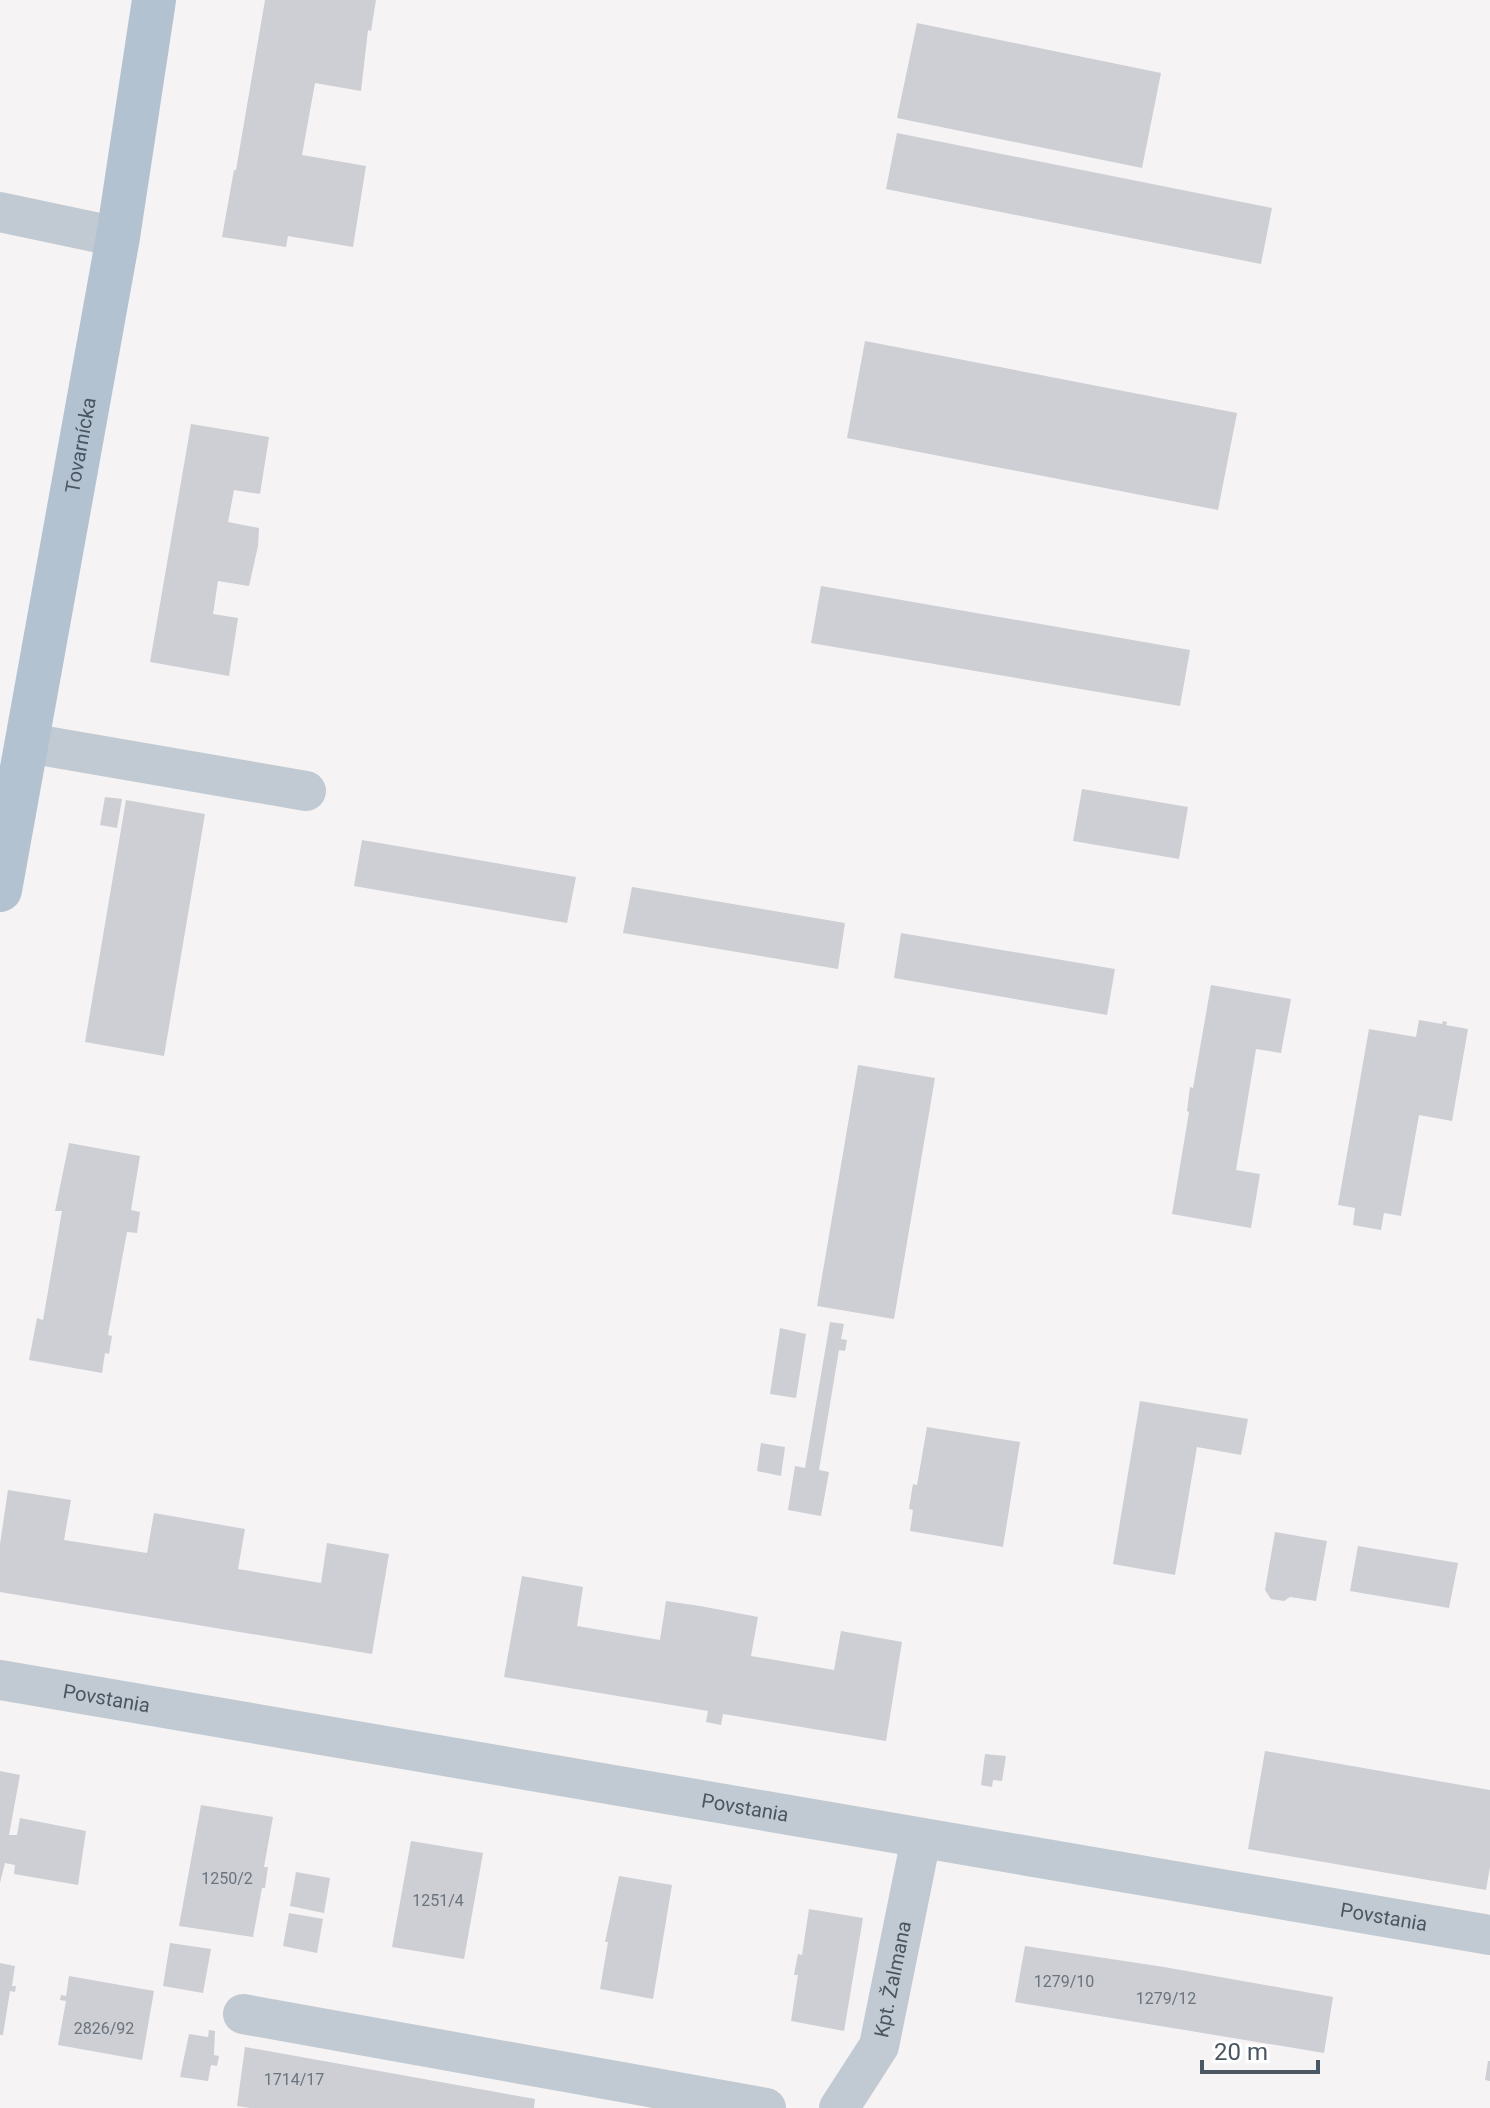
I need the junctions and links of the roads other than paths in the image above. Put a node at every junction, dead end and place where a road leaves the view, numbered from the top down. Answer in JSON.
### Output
{"nodes":[{"id":1,"x":154,"y":0,"type":"edge"},
{"id":2,"x":0,"y":212,"type":"edge"},
{"id":3,"x":118,"y":237,"type":"junction"},
{"id":4,"x":28,"y":743,"type":"junction"},
{"id":5,"x":306,"y":791,"type":"dead end"},
{"id":6,"x":0,"y":890,"type":"edge"},
{"id":7,"x":0,"y":1680,"type":"edge"},
{"id":8,"x":921,"y":1839,"type":"junction"},
{"id":9,"x":1490,"y":1935,"type":"edge"},
{"id":10,"x":243,"y":2014,"type":"dead end"},
{"id":11,"x":766,"y":2108,"type":"edge"},
{"id":12,"x":839,"y":2108,"type":"edge"}],
"edges":[{"from":1,"to":3,"type":"main road","name":"Tovarnícka"},
{"from":2,"to":3,"type":"street"},
{"from":3,"to":4,"type":"main road","name":"Tovarnícka"},
{"from":4,"to":5,"type":"street"},
{"from":4,"to":6,"type":"main road","name":"Tovarnícka"},
{"from":7,"to":8,"type":"street","name":"Povstania"},
{"from":8,"to":9,"type":"street","name":"Povstania"},
{"from":8,"to":12,"type":"street","name":"Kpt. Žalmana"},
{"from":10,"to":11,"type":"street"}]}
